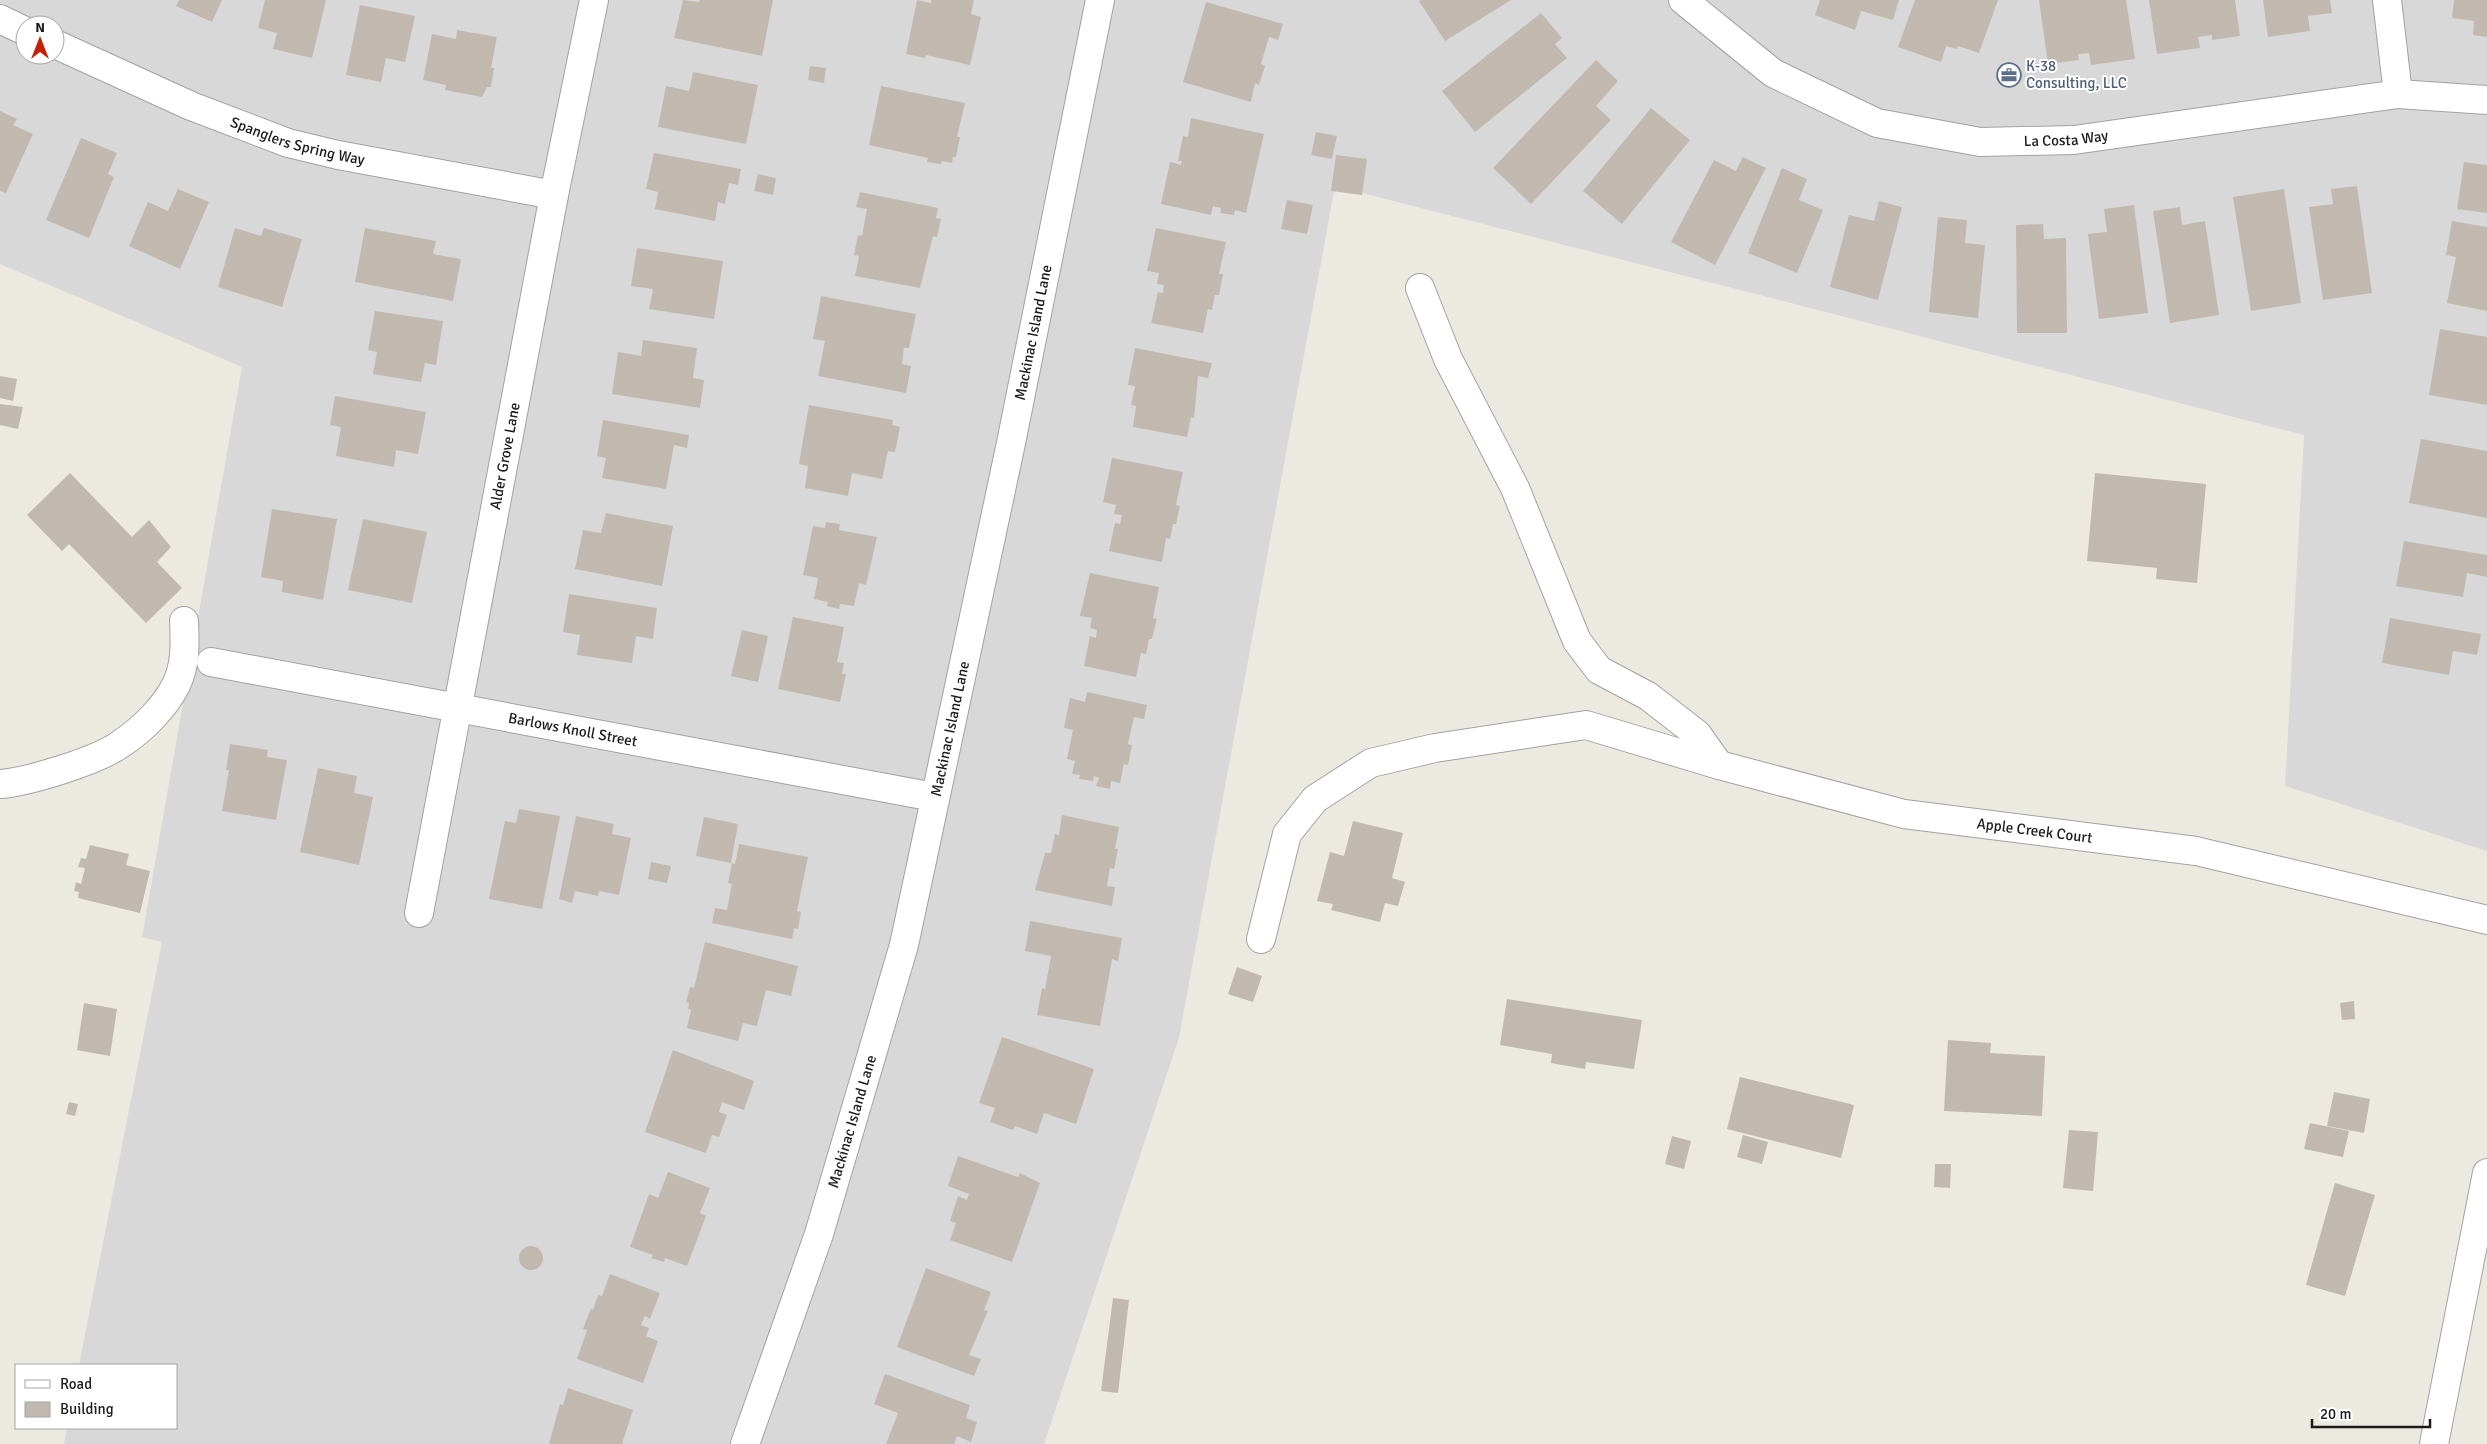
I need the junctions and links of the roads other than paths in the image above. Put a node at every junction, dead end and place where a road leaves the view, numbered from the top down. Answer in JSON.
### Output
{"nodes":[{"id":1,"x":594,"y":0,"type":"edge"},
{"id":2,"x":1100,"y":0,"type":"edge"},
{"id":3,"x":1682,"y":0,"type":"edge"},
{"id":4,"x":2388,"y":0,"type":"edge"},
{"id":5,"x":0,"y":19,"type":"edge"},
{"id":6,"x":15,"y":26,"type":"edge"},
{"id":7,"x":65,"y":49,"type":"edge"},
{"id":8,"x":2398,"y":94,"type":"junction"},
{"id":9,"x":2487,"y":100,"type":"edge"},
{"id":10,"x":554,"y":194,"type":"junction"},
{"id":11,"x":1420,"y":288,"type":"dead end"},
{"id":12,"x":184,"y":621,"type":"dead end"},
{"id":13,"x":211,"y":662,"type":"dead end"},
{"id":14,"x":458,"y":708,"type":"junction"},
{"id":15,"x":1719,"y":765,"type":"junction"},
{"id":16,"x":0,"y":784,"type":"edge"},
{"id":17,"x":934,"y":796,"type":"junction"},
{"id":18,"x":419,"y":913,"type":"dead end"},
{"id":19,"x":2487,"y":920,"type":"edge"},
{"id":20,"x":1261,"y":939,"type":"dead end"},
{"id":21,"x":2487,"y":1173,"type":"edge"},
{"id":22,"x":746,"y":1444,"type":"edge"},
{"id":23,"x":2434,"y":1444,"type":"edge"}],
"edges":[{"from":1,"to":10,"type":"street","name":"Alder Grove Lane"},
{"from":2,"to":17,"type":"street","name":"Mackinac Island Lane"},
{"from":3,"to":8,"type":"street","name":"La Costa Way"},
{"from":4,"to":8,"type":"street"},
{"from":5,"to":6,"type":"street"},
{"from":7,"to":10,"type":"street","name":"Spanglers Spring Way"},
{"from":8,"to":9,"type":"street","name":"La Costa Way"},
{"from":10,"to":14,"type":"street","name":"Alder Grove Lane"},
{"from":11,"to":15,"type":"street"},
{"from":12,"to":16,"type":"street"},
{"from":13,"to":14,"type":"street","name":"Barlows Knoll Street"},
{"from":14,"to":17,"type":"street","name":"Barlows Knoll Street"},
{"from":14,"to":18,"type":"street","name":"Alder Grove Lane"},
{"from":15,"to":19,"type":"street","name":"Apple Creek Court"},
{"from":15,"to":20,"type":"street","name":"Apple Creek Court"},
{"from":17,"to":22,"type":"street","name":"Mackinac Island Lane"},
{"from":21,"to":23,"type":"street"}]}
